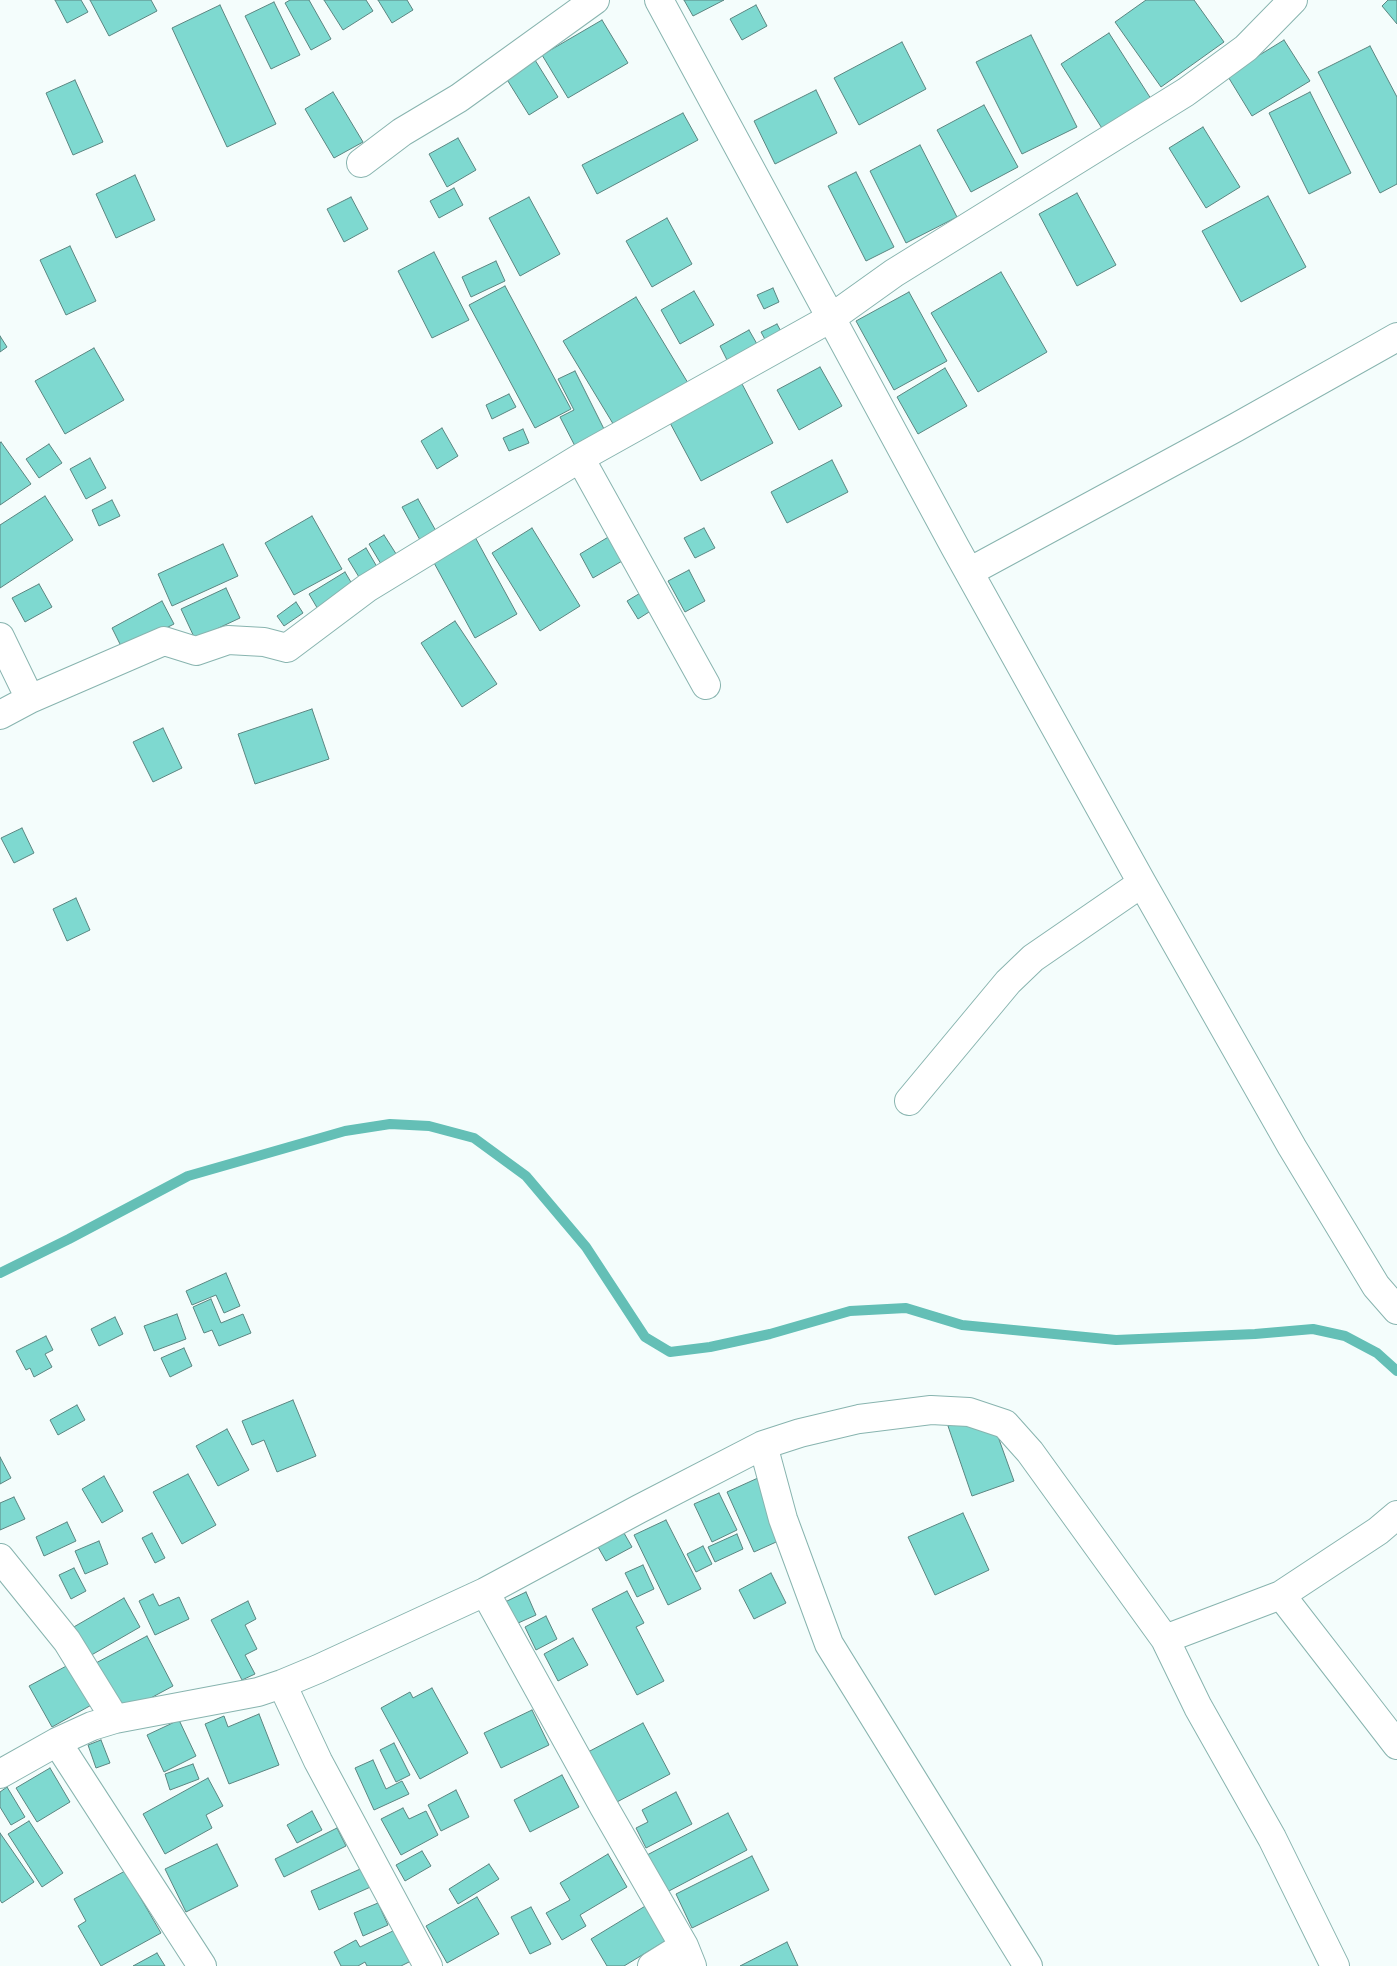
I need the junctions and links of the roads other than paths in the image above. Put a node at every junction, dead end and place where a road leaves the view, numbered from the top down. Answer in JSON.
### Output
{"nodes":[{"id":1,"x":595,"y":0,"type":"edge"},
{"id":2,"x":659,"y":0,"type":"edge"},
{"id":3,"x":1293,"y":0,"type":"edge"},
{"id":4,"x":361,"y":163,"type":"dead end"},
{"id":5,"x":831,"y":318,"type":"junction"},
{"id":6,"x":1397,"y":337,"type":"edge"},
{"id":7,"x":580,"y":458,"type":"junction"},
{"id":8,"x":969,"y":572,"type":"junction"},
{"id":9,"x":0,"y":637,"type":"edge"},
{"id":10,"x":706,"y":685,"type":"dead end"},
{"id":11,"x":30,"y":699,"type":"junction"},
{"id":12,"x":0,"y":715,"type":"edge"},
{"id":13,"x":1142,"y":883,"type":"junction"},
{"id":14,"x":909,"y":1101,"type":"dead end"},
{"id":15,"x":1397,"y":1310,"type":"edge"},
{"id":16,"x":763,"y":1445,"type":"junction"},
{"id":17,"x":1397,"y":1515,"type":"edge"},
{"id":18,"x":0,"y":1558,"type":"edge"},
{"id":19,"x":485,"y":1592,"type":"junction"},
{"id":20,"x":1281,"y":1595,"type":"junction"},
{"id":21,"x":1165,"y":1640,"type":"junction"},
{"id":22,"x":282,"y":1684,"type":"junction"},
{"id":23,"x":115,"y":1719,"type":"junction"},
{"id":24,"x":57,"y":1742,"type":"junction"},
{"id":25,"x":1397,"y":1744,"type":"edge"},
{"id":26,"x":4,"y":1763,"type":"edge"},
{"id":27,"x":688,"y":1956,"type":"edge"},
{"id":28,"x":202,"y":1966,"type":"edge"},
{"id":29,"x":428,"y":1966,"type":"edge"},
{"id":30,"x":652,"y":1966,"type":"edge"},
{"id":31,"x":1028,"y":1966,"type":"edge"},
{"id":32,"x":1335,"y":1966,"type":"edge"}],
"edges":[{"from":1,"to":4,"type":"street"},
{"from":2,"to":5,"type":"street"},
{"from":3,"to":5,"type":"street"},
{"from":5,"to":7,"type":"street"},
{"from":5,"to":8,"type":"street"},
{"from":6,"to":8,"type":"street"},
{"from":7,"to":10,"type":"street"},
{"from":7,"to":11,"type":"street"},
{"from":8,"to":13,"type":"street"},
{"from":9,"to":11,"type":"street"},
{"from":11,"to":12,"type":"street"},
{"from":13,"to":14,"type":"street"},
{"from":13,"to":15,"type":"street"},
{"from":16,"to":19,"type":"street"},
{"from":16,"to":21,"type":"street"},
{"from":16,"to":31,"type":"street"},
{"from":17,"to":20,"type":"street"},
{"from":18,"to":23,"type":"street"},
{"from":19,"to":22,"type":"street"},
{"from":19,"to":27,"type":"street"},
{"from":20,"to":21,"type":"street"},
{"from":20,"to":25,"type":"street"},
{"from":21,"to":32,"type":"street"},
{"from":22,"to":23,"type":"street"},
{"from":22,"to":29,"type":"street"},
{"from":23,"to":24,"type":"street"},
{"from":24,"to":26,"type":"street"},
{"from":24,"to":28,"type":"street"},
{"from":27,"to":30,"type":"street"}]}
